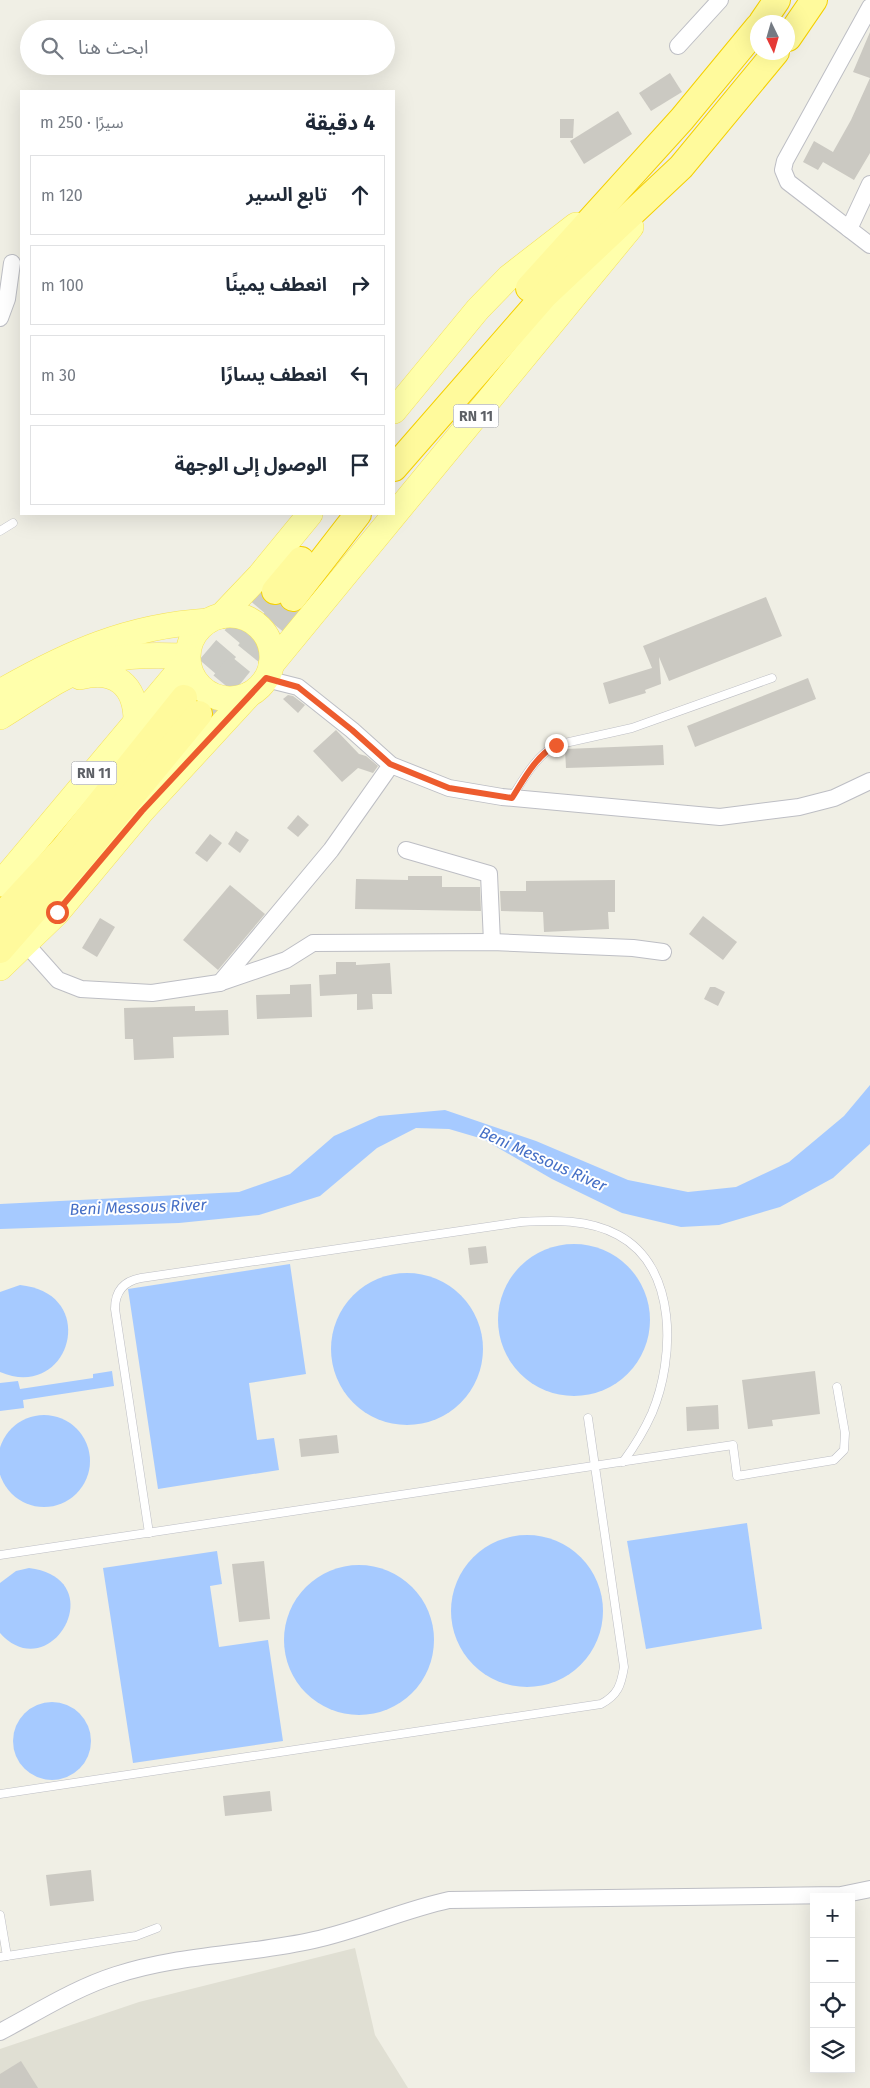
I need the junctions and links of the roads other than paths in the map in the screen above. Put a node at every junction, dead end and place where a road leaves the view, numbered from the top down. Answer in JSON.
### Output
{"nodes":[{"id":1,"x":720,"y":0,"type":"edge"},
{"id":2,"x":777,"y":0,"type":"edge"},
{"id":3,"x":814,"y":0,"type":"edge"},
{"id":4,"x":870,"y":7,"type":"edge"},
{"id":5,"x":767,"y":15,"type":"edge"},
{"id":6,"x":795,"y":28,"type":"edge"},
{"id":7,"x":750,"y":37,"type":"edge"},
{"id":8,"x":678,"y":46,"type":"dead end"},
{"id":9,"x":769,"y":60,"type":"edge"},
{"id":10,"x":681,"y":167,"type":"junction"},
{"id":11,"x":870,"y":184,"type":"edge"},
{"id":12,"x":612,"y":198,"type":"junction"},
{"id":13,"x":849,"y":229,"type":"junction"},
{"id":14,"x":870,"y":245,"type":"edge"},
{"id":15,"x":11,"y":263,"type":"edge"},
{"id":16,"x":0,"y":318,"type":"edge"},
{"id":17,"x":395,"y":410,"type":"edge"},
{"id":18,"x":395,"y":449,"type":"edge"},
{"id":19,"x":395,"y":467,"type":"edge"},
{"id":20,"x":309,"y":515,"type":"edge"},
{"id":21,"x":339,"y":515,"type":"edge"},
{"id":22,"x":357,"y":515,"type":"edge"},
{"id":23,"x":12,"y":523,"type":"dead end"},
{"id":24,"x":0,"y":532,"type":"edge"},
{"id":25,"x":215,"y":618,"type":"junction"},
{"id":26,"x":187,"y":658,"type":"junction"},
{"id":27,"x":772,"y":678,"type":"dead end"},
{"id":28,"x":262,"y":680,"type":"junction"},
{"id":29,"x":60,"y":681,"type":"junction"},
{"id":30,"x":0,"y":692,"type":"edge"},
{"id":31,"x":0,"y":717,"type":"edge"},
{"id":32,"x":136,"y":722,"type":"junction"},
{"id":33,"x":390,"y":764,"type":"junction"},
{"id":34,"x":870,"y":781,"type":"edge"},
{"id":35,"x":512,"y":798,"type":"junction"},
{"id":36,"x":406,"y":850,"type":"dead end"},
{"id":37,"x":0,"y":884,"type":"edge"},
{"id":38,"x":0,"y":917,"type":"edge"},
{"id":39,"x":492,"y":942,"type":"junction"},
{"id":40,"x":26,"y":944,"type":"junction"},
{"id":41,"x":0,"y":950,"type":"edge"},
{"id":42,"x":663,"y":952,"type":"dead end"},
{"id":43,"x":0,"y":968,"type":"edge"},
{"id":44,"x":219,"y":983,"type":"junction"},
{"id":45,"x":837,"y":1388,"type":"dead end"},
{"id":46,"x":588,"y":1418,"type":"dead end"},
{"id":47,"x":623,"y":1462,"type":"junction"},
{"id":48,"x":595,"y":1466,"type":"junction"},
{"id":49,"x":148,"y":1533,"type":"junction"},
{"id":50,"x":0,"y":1555,"type":"edge"},
{"id":51,"x":0,"y":1794,"type":"edge"},
{"id":52,"x":870,"y":1889,"type":"edge"},
{"id":53,"x":0,"y":1915,"type":"edge"},
{"id":54,"x":156,"y":1928,"type":"dead end"},
{"id":55,"x":4,"y":1956,"type":"edge"},
{"id":56,"x":0,"y":2032,"type":"edge"}],
"edges":[{"from":1,"to":8,"type":"street"},
{"from":2,"to":5,"type":"highway"},
{"from":3,"to":6,"type":"highway"},
{"from":4,"to":13,"type":"street"},
{"from":7,"to":12,"type":"highway","number":"RN 11"},
{"from":9,"to":10,"type":"highway","number":"RN 11"},
{"from":10,"to":19,"type":"highway","number":"RN 11"},
{"from":10,"to":28,"type":"main road","number":"RN 11"},
{"from":11,"to":13,"type":"street"},
{"from":12,"to":17,"type":"main road","number":"RN 11"},
{"from":12,"to":18,"type":"highway","number":"RN 11"},
{"from":13,"to":14,"type":"street"},
{"from":15,"to":16,"type":"street"},
{"from":20,"to":25,"type":"main road"},
{"from":21,"to":22,"type":"highway"},
{"from":23,"to":24,"type":"lane"},
{"from":25,"to":26,"type":"main road"},
{"from":25,"to":28,"type":"main road"},
{"from":25,"to":30,"type":"main road"},
{"from":26,"to":28,"type":"main road"},
{"from":26,"to":29,"type":"main road"},
{"from":26,"to":32,"type":"main road","number":"RN 11"},
{"from":27,"to":35,"type":"lane"},
{"from":28,"to":33,"type":"street"},
{"from":28,"to":40,"type":"main road","number":"RN 11"},
{"from":29,"to":31,"type":"main road"},
{"from":29,"to":32,"type":"main road"},
{"from":32,"to":37,"type":"main road","number":"RN 11"},
{"from":33,"to":35,"type":"street"},
{"from":33,"to":44,"type":"street"},
{"from":34,"to":35,"type":"street"},
{"from":36,"to":39,"type":"street"},
{"from":38,"to":41,"type":"highway","number":"RN 11"},
{"from":39,"to":42,"type":"street"},
{"from":39,"to":44,"type":"street"},
{"from":40,"to":43,"type":"main road","number":"RN 11"},
{"from":40,"to":44,"type":"street"},
{"from":45,"to":47,"type":"lane"},
{"from":46,"to":48,"type":"lane"},
{"from":47,"to":48,"type":"lane"},
{"from":47,"to":49,"type":"lane"},
{"from":48,"to":49,"type":"lane"},
{"from":48,"to":51,"type":"lane"},
{"from":49,"to":50,"type":"lane"},
{"from":52,"to":56,"type":"street"},
{"from":53,"to":55,"type":"lane"},
{"from":54,"to":55,"type":"lane"}]}
